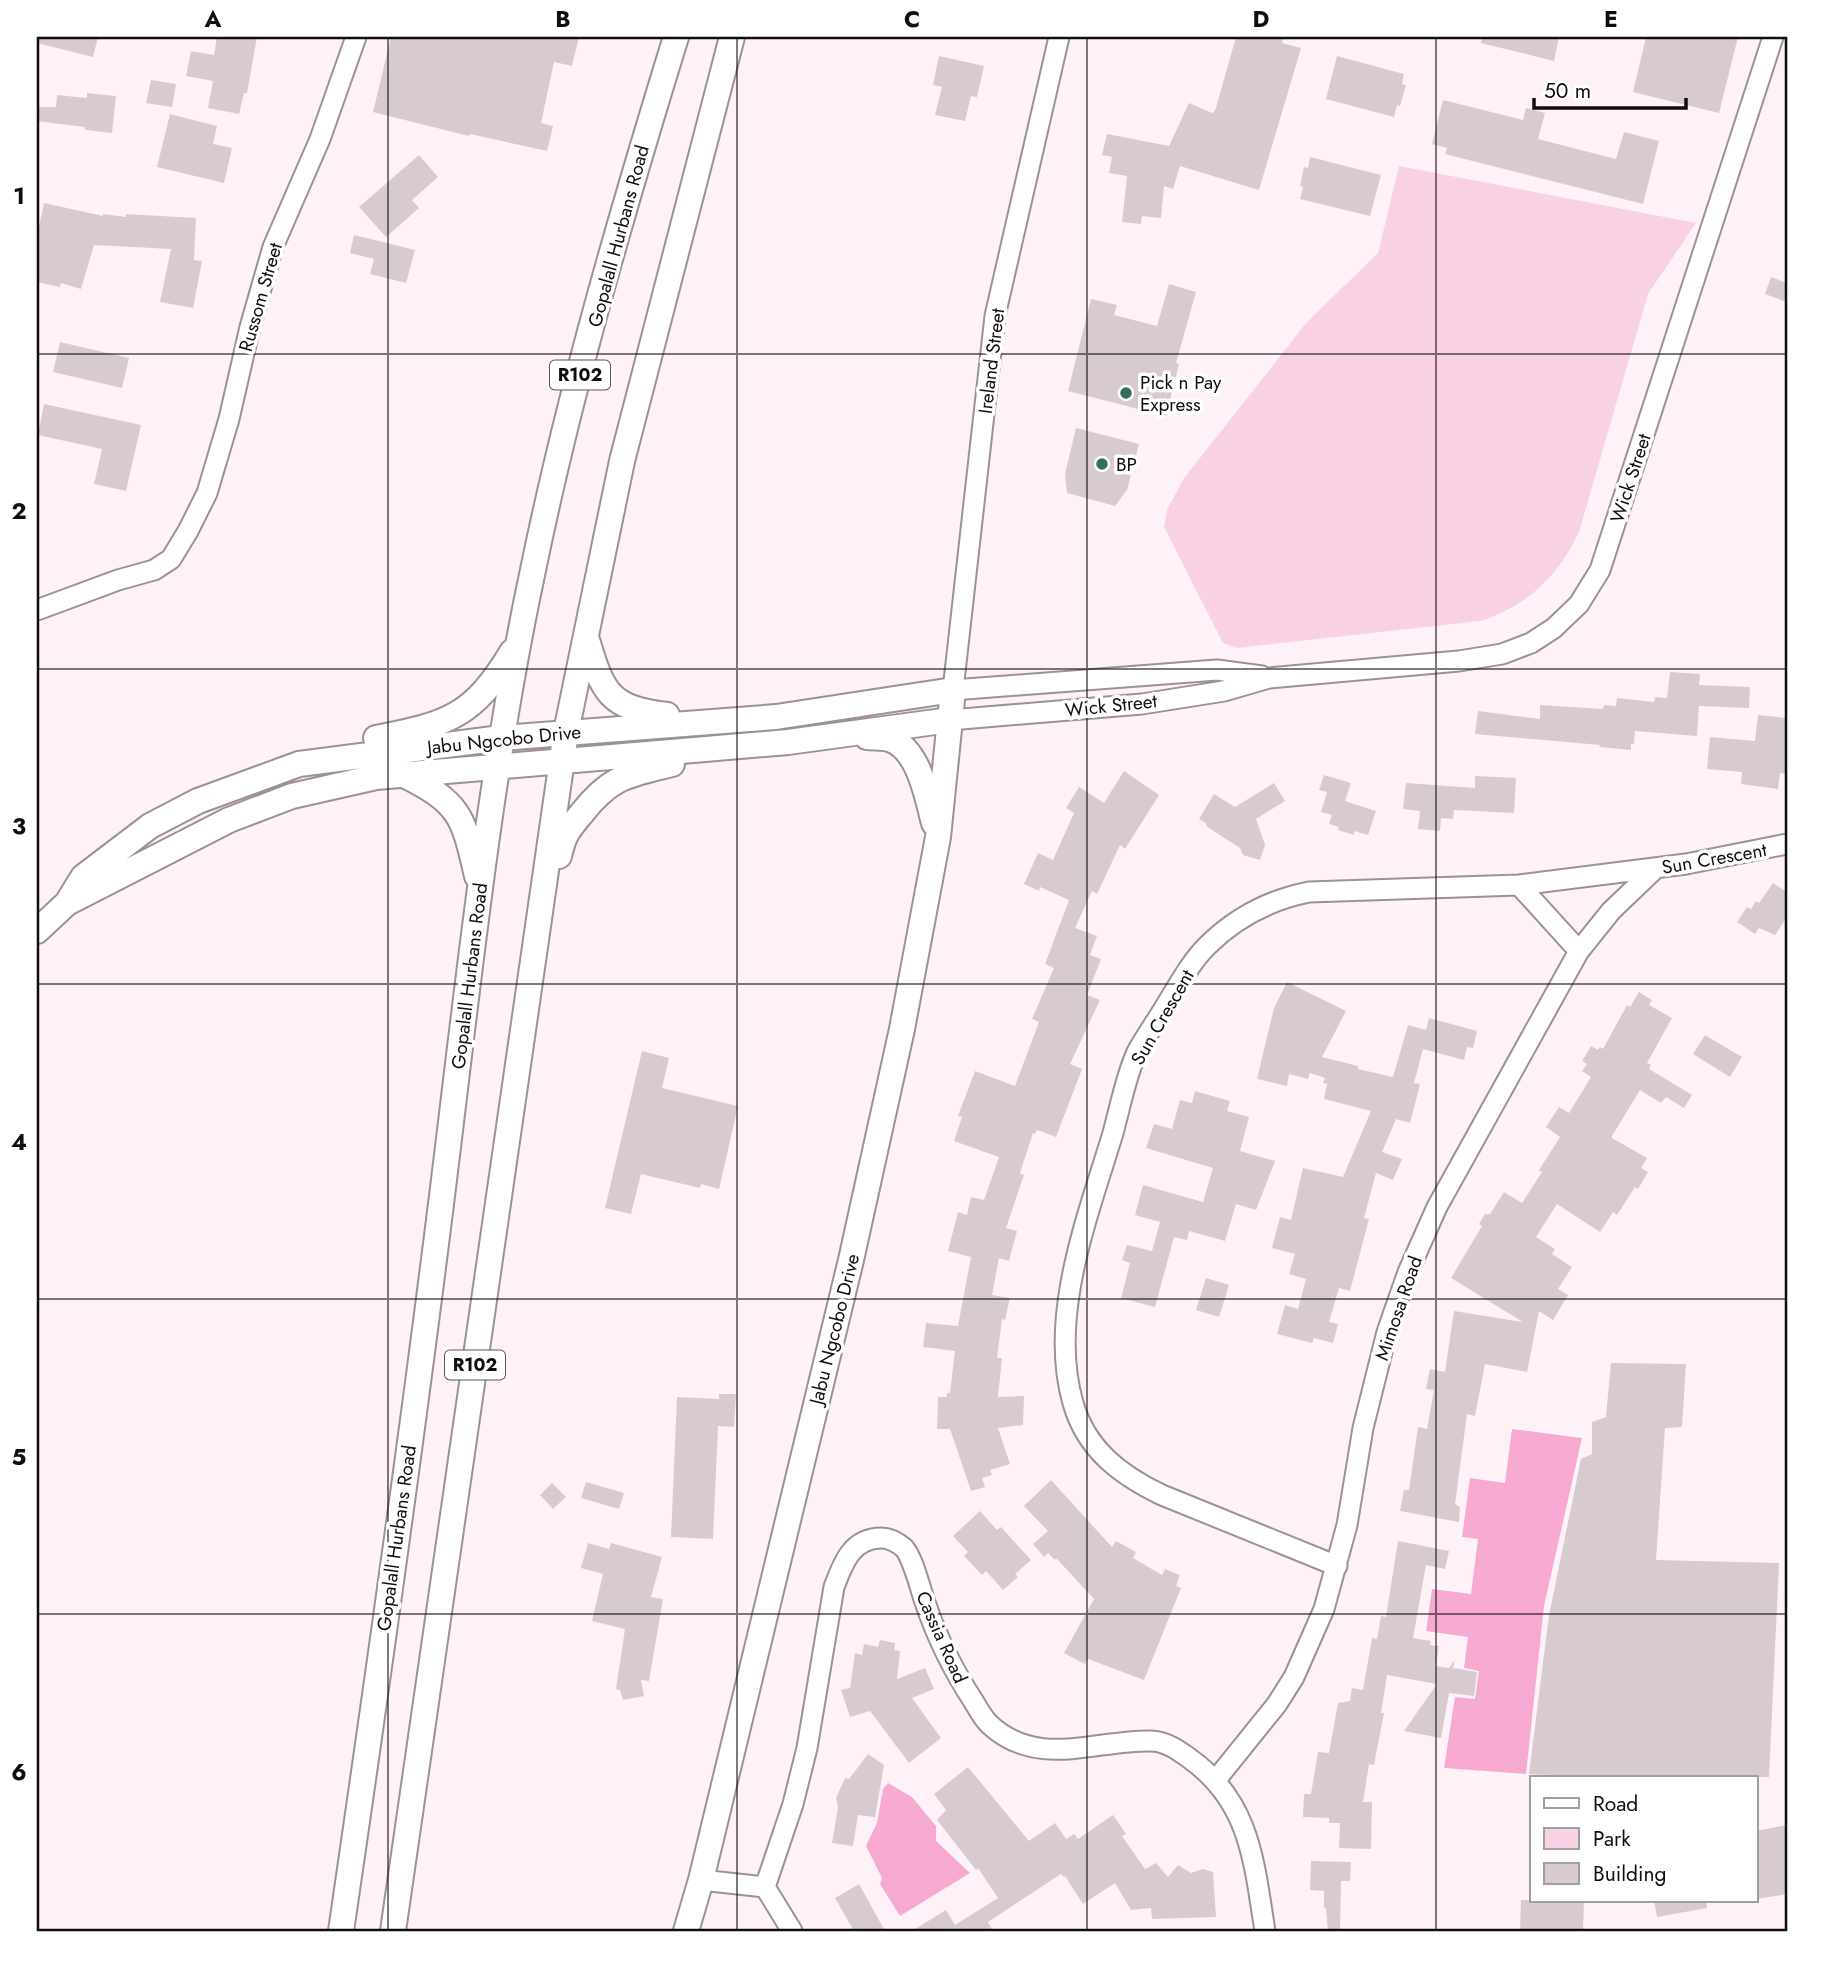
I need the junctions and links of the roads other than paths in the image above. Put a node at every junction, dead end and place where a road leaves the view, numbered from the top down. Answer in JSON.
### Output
{"nodes":[{"id":1,"x":356,"y":37,"type":"edge"},
{"id":2,"x":676,"y":37,"type":"edge"},
{"id":3,"x":732,"y":37,"type":"edge"},
{"id":4,"x":1059,"y":37,"type":"edge"},
{"id":5,"x":1773,"y":37,"type":"edge"},
{"id":6,"x":37,"y":610,"type":"edge"},
{"id":7,"x":586,"y":636,"type":"junction"},
{"id":8,"x":520,"y":639,"type":"junction"},
{"id":9,"x":1269,"y":678,"type":"junction"},
{"id":10,"x":953,"y":690,"type":"junction"},
{"id":11,"x":714,"y":720,"type":"junction"},
{"id":12,"x":950,"y":720,"type":"junction"},
{"id":13,"x":566,"y":732,"type":"junction"},
{"id":14,"x":838,"y":734,"type":"junction"},
{"id":15,"x":501,"y":738,"type":"junction"},
{"id":16,"x":737,"y":746,"type":"junction"},
{"id":17,"x":562,"y":762,"type":"junction"},
{"id":18,"x":299,"y":764,"type":"junction"},
{"id":19,"x":498,"y":768,"type":"junction"},
{"id":20,"x":401,"y":774,"type":"junction"},
{"id":21,"x":938,"y":837,"type":"junction"},
{"id":22,"x":1787,"y":844,"type":"edge"},
{"id":23,"x":1656,"y":868,"type":"junction"},
{"id":24,"x":1519,"y":885,"type":"junction"},
{"id":25,"x":480,"y":887,"type":"junction"},
{"id":26,"x":67,"y":903,"type":"junction"},
{"id":27,"x":37,"y":931,"type":"edge"},
{"id":28,"x":1579,"y":951,"type":"junction"},
{"id":29,"x":533,"y":970,"type":"junction"},
{"id":30,"x":1337,"y":1566,"type":"junction"},
{"id":31,"x":1215,"y":1781,"type":"junction"},
{"id":32,"x":701,"y":1880,"type":"junction"},
{"id":33,"x":765,"y":1887,"type":"junction"},
{"id":34,"x":341,"y":1931,"type":"edge"},
{"id":35,"x":393,"y":1931,"type":"edge"},
{"id":36,"x":687,"y":1931,"type":"edge"},
{"id":37,"x":792,"y":1931,"type":"edge"},
{"id":38,"x":1265,"y":1931,"type":"edge"}],
"edges":[{"from":1,"to":6,"type":"street","name":"Russom Street"},
{"from":2,"to":8,"type":"main road","name":"Gopalall Hurbans Road","number":"R102"},
{"from":3,"to":7,"type":"main road","number":"R102"},
{"from":4,"to":10,"type":"street","name":"Ireland Street"},
{"from":5,"to":9,"type":"street","name":"Wick Street"},
{"from":7,"to":11,"type":"main road"},
{"from":7,"to":13,"type":"main road","number":"R102"},
{"from":8,"to":15,"type":"main road","name":"Gopalall Hurbans Road","number":"R102"},
{"from":8,"to":18,"type":"main road"},
{"from":9,"to":10,"type":"street","name":"Wick Street"},
{"from":9,"to":12,"type":"street","name":"Wick Street"},
{"from":10,"to":11,"type":"main road","name":"Jabu Ngcobo Drive"},
{"from":10,"to":12,"type":"main road","name":"Jabu Ngcobo Drive"},
{"from":11,"to":13,"type":"main road","name":"Jabu Ngcobo Drive"},
{"from":12,"to":14,"type":"main road","name":"Jabu Ngcobo Drive"},
{"from":12,"to":21,"type":"main road","name":"Jabu Ngcobo Drive"},
{"from":13,"to":15,"type":"main road","name":"Jabu Ngcobo Drive"},
{"from":13,"to":17,"type":"main road","number":"R102"},
{"from":14,"to":16,"type":"main road","name":"Jabu Ngcobo Drive"},
{"from":14,"to":21,"type":"main road"},
{"from":15,"to":18,"type":"main road","name":"Jabu Ngcobo Drive"},
{"from":15,"to":19,"type":"main road","name":"Gopalall Hurbans Road","number":"R102"},
{"from":16,"to":17,"type":"main road","name":"Jabu Ngcobo Drive"},
{"from":16,"to":29,"type":"main road"},
{"from":17,"to":19,"type":"main road","name":"Jabu Ngcobo Drive"},
{"from":17,"to":29,"type":"main road","number":"R102"},
{"from":18,"to":26,"type":"main road","name":"Jabu Ngcobo Drive"},
{"from":19,"to":20,"type":"main road","name":"Jabu Ngcobo Drive"},
{"from":19,"to":25,"type":"main road","name":"Gopalall Hurbans Road","number":"R102"},
{"from":20,"to":25,"type":"main road"},
{"from":20,"to":26,"type":"main road","name":"Jabu Ngcobo Drive"},
{"from":21,"to":32,"type":"main road","name":"Jabu Ngcobo Drive"},
{"from":22,"to":23,"type":"street","name":"Sun Crescent"},
{"from":23,"to":24,"type":"street","name":"Sun Crescent"},
{"from":23,"to":28,"type":"street","name":"Mimosa Road"},
{"from":24,"to":28,"type":"street"},
{"from":24,"to":30,"type":"street","name":"Sun Crescent"},
{"from":25,"to":34,"type":"main road","name":"Gopalall Hurbans Road","number":"R102"},
{"from":26,"to":27,"type":"main road","name":"Jabu Ngcobo Drive"},
{"from":28,"to":30,"type":"street","name":"Mimosa Road"},
{"from":29,"to":35,"type":"main road","number":"R102"},
{"from":30,"to":31,"type":"street","name":"Mimosa Road"},
{"from":31,"to":33,"type":"street","name":"Cassia Road"},
{"from":31,"to":38,"type":"street","name":"Cassia Road"},
{"from":32,"to":33,"type":"street"},
{"from":32,"to":36,"type":"main road","name":"Jabu Ngcobo Drive"},
{"from":33,"to":37,"type":"street"}]}
